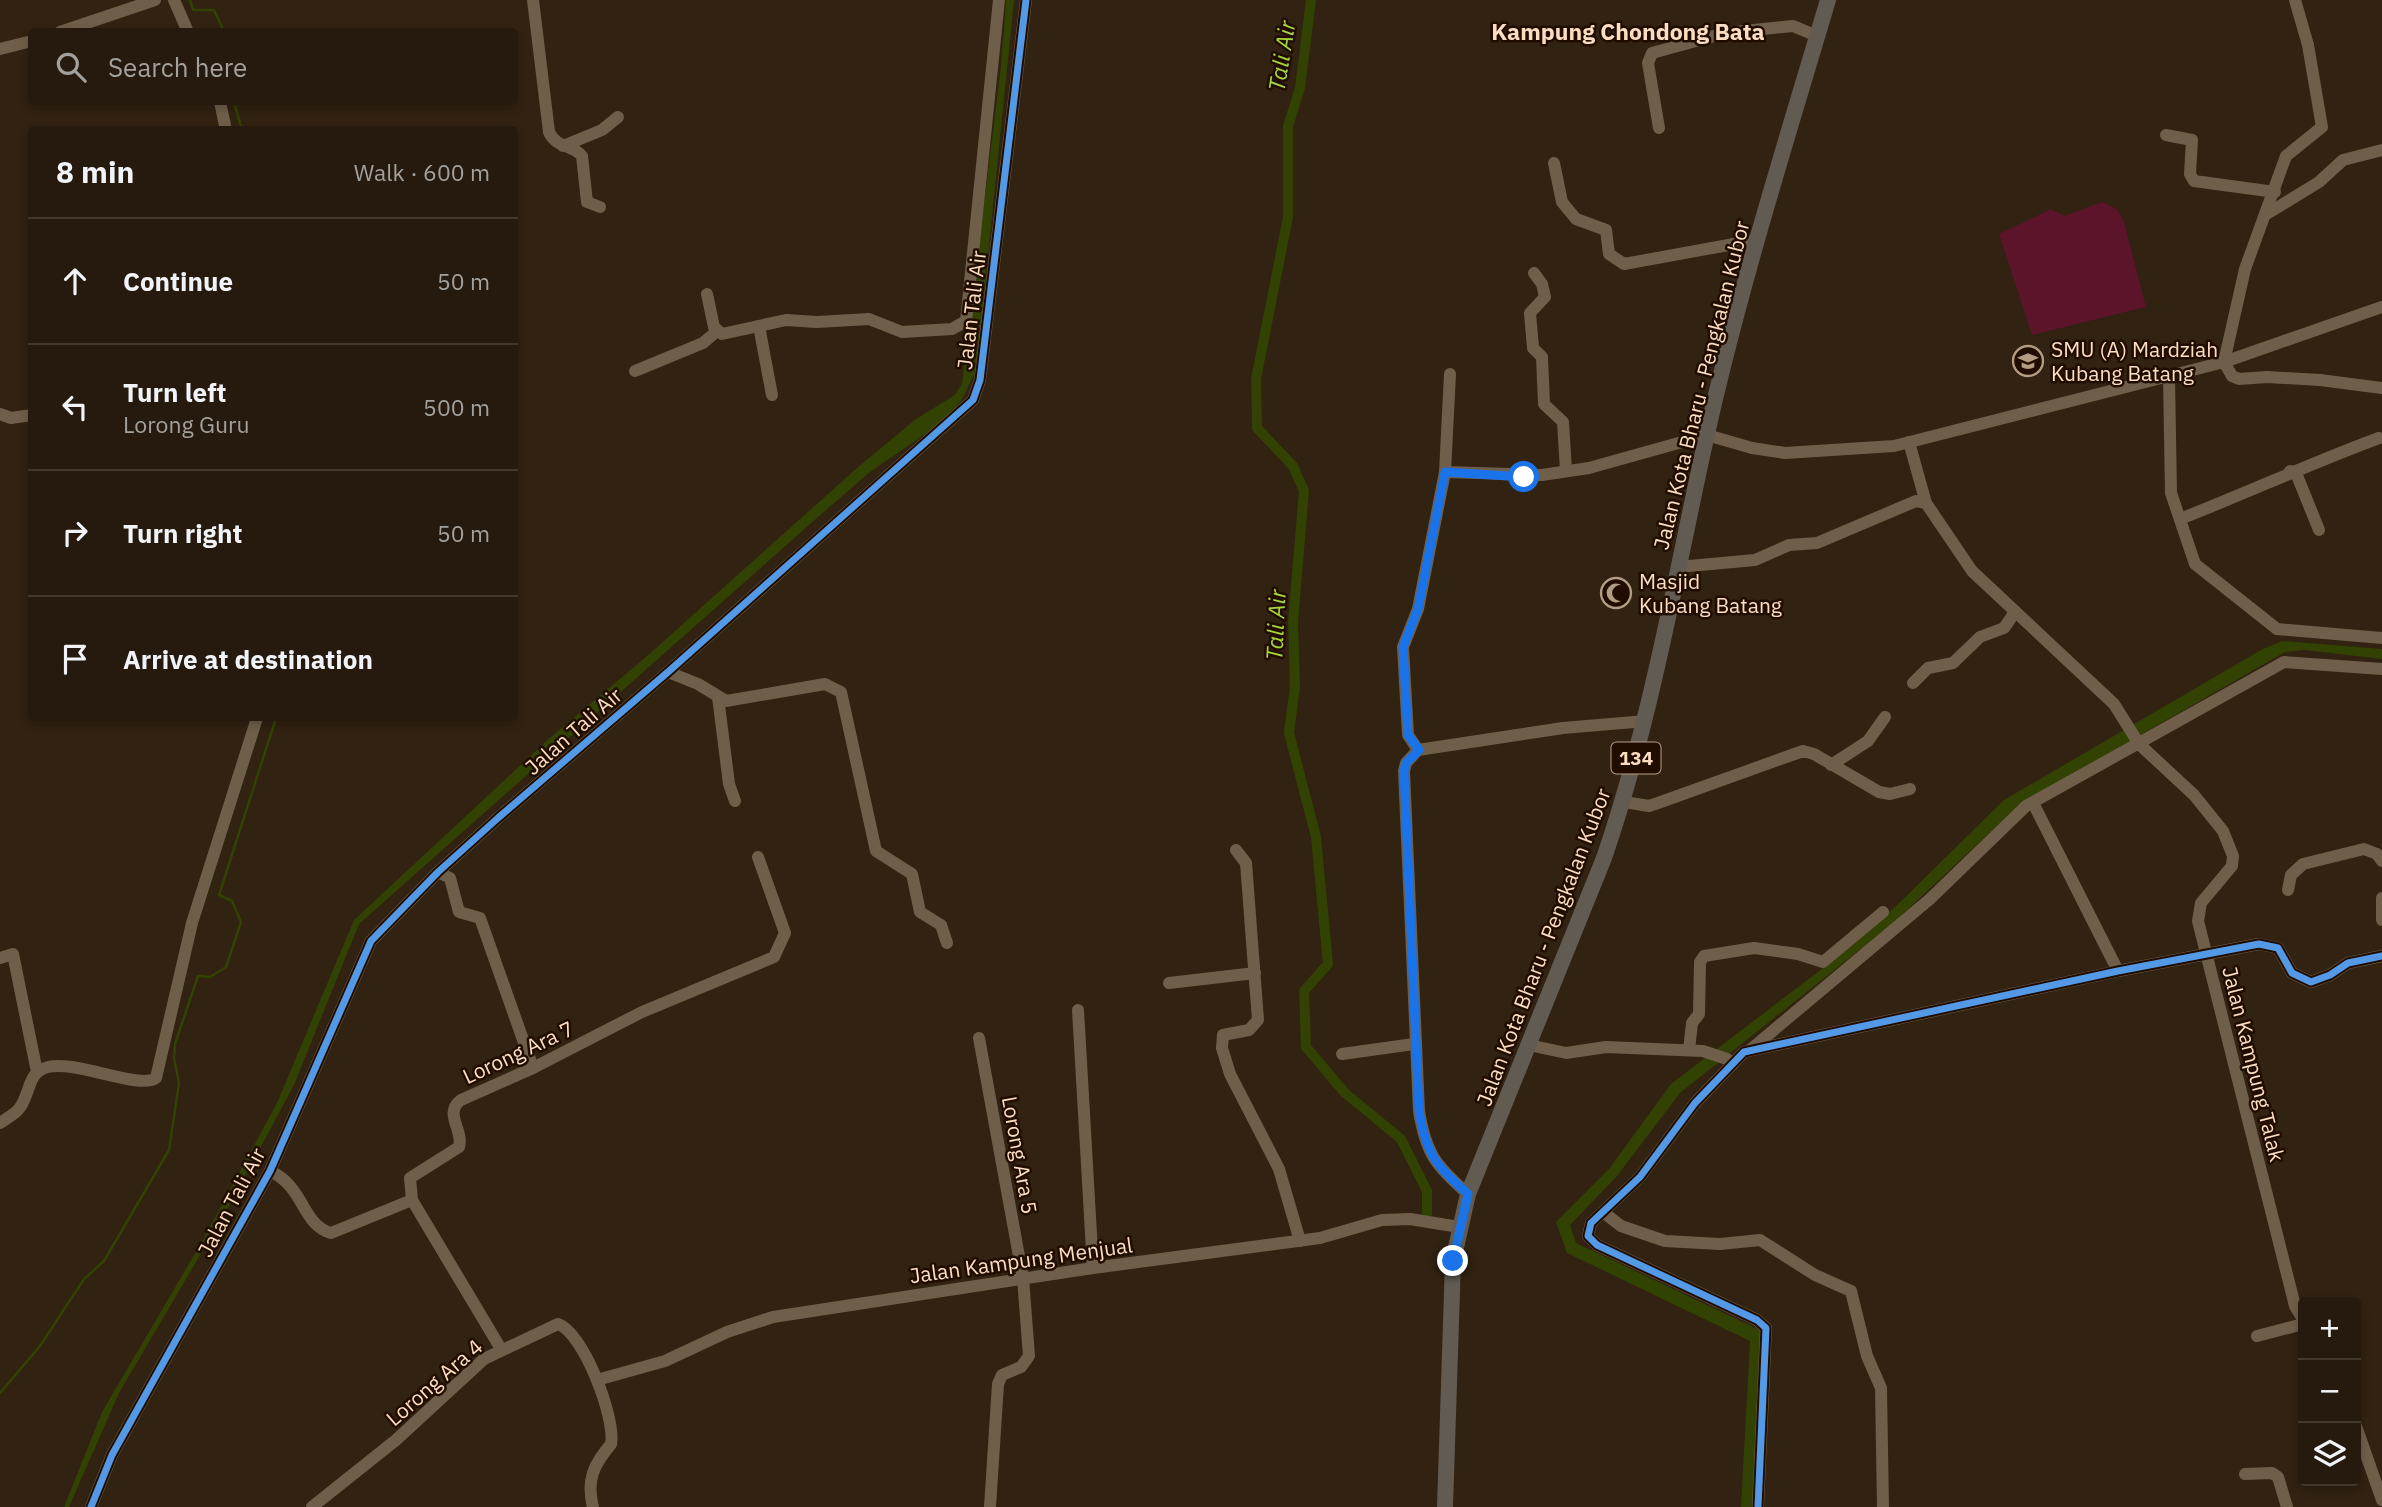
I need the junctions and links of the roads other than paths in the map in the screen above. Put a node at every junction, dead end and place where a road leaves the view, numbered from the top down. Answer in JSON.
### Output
{"nodes":[{"id":1,"x":155,"y":0,"type":"edge"},
{"id":2,"x":174,"y":0,"type":"edge"},
{"id":3,"x":533,"y":0,"type":"edge"},
{"id":4,"x":999,"y":0,"type":"edge"},
{"id":5,"x":1026,"y":0,"type":"edge"},
{"id":6,"x":1828,"y":0,"type":"edge"},
{"id":7,"x":2295,"y":0,"type":"edge"},
{"id":8,"x":72,"y":28,"type":"edge"},
{"id":9,"x":186,"y":28,"type":"edge"},
{"id":10,"x":1817,"y":36,"type":"junction"},
{"id":11,"x":28,"y":42,"type":"edge"},
{"id":12,"x":0,"y":49,"type":"edge"},
{"id":13,"x":221,"y":105,"type":"edge"},
{"id":14,"x":618,"y":117,"type":"dead end"},
{"id":15,"x":225,"y":126,"type":"edge"},
{"id":16,"x":1659,"y":128,"type":"dead end"},
{"id":17,"x":2166,"y":135,"type":"dead end"},
{"id":18,"x":563,"y":146,"type":"junction"},
{"id":19,"x":2382,"y":150,"type":"edge"},
{"id":20,"x":1554,"y":163,"type":"dead end"},
{"id":21,"x":2275,"y":192,"type":"junction"},
{"id":22,"x":600,"y":207,"type":"dead end"},
{"id":23,"x":2265,"y":215,"type":"junction"},
{"id":24,"x":1756,"y":240,"type":"junction"},
{"id":25,"x":1534,"y":273,"type":"dead end"},
{"id":26,"x":707,"y":294,"type":"dead end"},
{"id":27,"x":2382,"y":307,"type":"edge"},
{"id":28,"x":759,"y":326,"type":"junction"},
{"id":29,"x":717,"y":331,"type":"junction"},
{"id":30,"x":2224,"y":362,"type":"junction"},
{"id":31,"x":635,"y":371,"type":"dead end"},
{"id":32,"x":1450,"y":374,"type":"dead end"},
{"id":33,"x":2169,"y":377,"type":"junction"},
{"id":34,"x":2382,"y":388,"type":"edge"},
{"id":35,"x":772,"y":394,"type":"dead end"},
{"id":36,"x":0,"y":414,"type":"edge"},
{"id":37,"x":28,"y":416,"type":"edge"},
{"id":38,"x":1707,"y":435,"type":"junction"},
{"id":39,"x":2379,"y":438,"type":"dead end"},
{"id":40,"x":1909,"y":442,"type":"junction"},
{"id":41,"x":1566,"y":471,"type":"junction"},
{"id":42,"x":2290,"y":471,"type":"junction"},
{"id":43,"x":1445,"y":472,"type":"junction"},
{"id":44,"x":1926,"y":503,"type":"junction"},
{"id":45,"x":2180,"y":519,"type":"junction"},
{"id":46,"x":2319,"y":530,"type":"dead end"},
{"id":47,"x":1678,"y":567,"type":"junction"},
{"id":48,"x":2015,"y":612,"type":"junction"},
{"id":49,"x":2382,"y":638,"type":"edge"},
{"id":50,"x":2382,"y":669,"type":"edge"},
{"id":51,"x":668,"y":672,"type":"junction"},
{"id":52,"x":1913,"y":683,"type":"dead end"},
{"id":53,"x":718,"y":696,"type":"junction"},
{"id":54,"x":1885,"y":717,"type":"dead end"},
{"id":55,"x":256,"y":721,"type":"edge"},
{"id":56,"x":1646,"y":721,"type":"junction"},
{"id":57,"x":2137,"y":742,"type":"junction"},
{"id":58,"x":1419,"y":750,"type":"junction"},
{"id":59,"x":1832,"y":765,"type":"junction"},
{"id":60,"x":1910,"y":789,"type":"dead end"},
{"id":61,"x":735,"y":802,"type":"dead end"},
{"id":62,"x":1624,"y":802,"type":"junction"},
{"id":63,"x":2033,"y":803,"type":"junction"},
{"id":64,"x":1236,"y":850,"type":"dead end"},
{"id":65,"x":758,"y":857,"type":"dead end"},
{"id":66,"x":2382,"y":861,"type":"edge"},
{"id":67,"x":438,"y":873,"type":"junction"},
{"id":68,"x":2288,"y":890,"type":"dead end"},
{"id":69,"x":2382,"y":898,"type":"edge"},
{"id":70,"x":1883,"y":912,"type":"dead end"},
{"id":71,"x":2382,"y":919,"type":"edge"},
{"id":72,"x":947,"y":943,"type":"dead end"},
{"id":73,"x":2207,"y":955,"type":"junction"},
{"id":74,"x":2382,"y":956,"type":"edge"},
{"id":75,"x":0,"y":958,"type":"edge"},
{"id":76,"x":2118,"y":971,"type":"junction"},
{"id":77,"x":1255,"y":973,"type":"junction"},
{"id":78,"x":1169,"y":983,"type":"dead end"},
{"id":79,"x":1078,"y":1010,"type":"dead end"},
{"id":80,"x":979,"y":1038,"type":"dead end"},
{"id":81,"x":1414,"y":1044,"type":"junction"},
{"id":82,"x":1528,"y":1045,"type":"junction"},
{"id":83,"x":1689,"y":1050,"type":"junction"},
{"id":84,"x":1748,"y":1052,"type":"junction"},
{"id":85,"x":1342,"y":1054,"type":"dead end"},
{"id":86,"x":1730,"y":1062,"type":"junction"},
{"id":87,"x":533,"y":1068,"type":"junction"},
{"id":88,"x":37,"y":1072,"type":"junction"},
{"id":89,"x":0,"y":1123,"type":"edge"},
{"id":90,"x":270,"y":1171,"type":"junction"},
{"id":91,"x":1468,"y":1194,"type":"junction"},
{"id":92,"x":412,"y":1200,"type":"junction"},
{"id":93,"x":1603,"y":1212,"type":"junction"},
{"id":94,"x":1459,"y":1227,"type":"junction"},
{"id":95,"x":1300,"y":1241,"type":"junction"},
{"id":96,"x":1093,"y":1268,"type":"junction"},
{"id":97,"x":1023,"y":1278,"type":"junction"},
{"id":98,"x":2298,"y":1312,"type":"edge"},
{"id":99,"x":2298,"y":1324,"type":"edge"},
{"id":100,"x":2258,"y":1336,"type":"dead end"},
{"id":101,"x":501,"y":1349,"type":"junction"},
{"id":102,"x":597,"y":1380,"type":"junction"},
{"id":103,"x":2361,"y":1440,"type":"edge"},
{"id":104,"x":2245,"y":1474,"type":"dead end"},
{"id":105,"x":2382,"y":1500,"type":"edge"},
{"id":106,"x":91,"y":1507,"type":"edge"},
{"id":107,"x":312,"y":1507,"type":"edge"},
{"id":108,"x":593,"y":1507,"type":"edge"},
{"id":109,"x":990,"y":1507,"type":"edge"},
{"id":110,"x":1445,"y":1507,"type":"edge"},
{"id":111,"x":1758,"y":1507,"type":"edge"},
{"id":112,"x":1884,"y":1507,"type":"edge"},
{"id":113,"x":2287,"y":1507,"type":"edge"}],
"edges":[{"from":1,"to":8,"type":"street"},
{"from":2,"to":9,"type":"street"},
{"from":3,"to":18,"type":"street"},
{"from":4,"to":28,"type":"street"},
{"from":5,"to":51,"type":"street","name":"Jalan Tali Air"},
{"from":6,"to":10,"type":"main road","name":"Jalan Kota Bharu - Pengkalan Kubor","number":"134"},
{"from":7,"to":21,"type":"street"},
{"from":10,"to":16,"type":"street"},
{"from":10,"to":24,"type":"main road","name":"Jalan Kota Bharu - Pengkalan Kubor","number":"134"},
{"from":11,"to":12,"type":"street"},
{"from":13,"to":15,"type":"street"},
{"from":14,"to":18,"type":"street"},
{"from":17,"to":21,"type":"street"},
{"from":18,"to":22,"type":"street"},
{"from":19,"to":23,"type":"street"},
{"from":20,"to":24,"type":"street"},
{"from":21,"to":23,"type":"street"},
{"from":23,"to":30,"type":"street"},
{"from":24,"to":38,"type":"main road","name":"Jalan Kota Bharu - Pengkalan Kubor","number":"134"},
{"from":25,"to":41,"type":"street"},
{"from":26,"to":29,"type":"street"},
{"from":27,"to":30,"type":"street"},
{"from":28,"to":29,"type":"street"},
{"from":28,"to":35,"type":"street"},
{"from":29,"to":31,"type":"street"},
{"from":30,"to":33,"type":"street"},
{"from":30,"to":34,"type":"street"},
{"from":32,"to":43,"type":"street"},
{"from":33,"to":40,"type":"street"},
{"from":33,"to":45,"type":"street"},
{"from":36,"to":37,"type":"street"},
{"from":38,"to":40,"type":"street"},
{"from":38,"to":41,"type":"street"},
{"from":38,"to":47,"type":"main road","name":"Jalan Kota Bharu - Pengkalan Kubor","number":"134"},
{"from":39,"to":42,"type":"street"},
{"from":40,"to":44,"type":"street","name":"Jalan Kampung Talak"},
{"from":41,"to":43,"type":"street"},
{"from":42,"to":45,"type":"street"},
{"from":42,"to":46,"type":"street"},
{"from":43,"to":58,"type":"street"},
{"from":44,"to":47,"type":"street"},
{"from":44,"to":48,"type":"street","name":"Jalan Kampung Talak"},
{"from":45,"to":49,"type":"street"},
{"from":47,"to":56,"type":"main road","name":"Jalan Kota Bharu - Pengkalan Kubor","number":"134"},
{"from":48,"to":52,"type":"street"},
{"from":48,"to":57,"type":"street","name":"Jalan Kampung Talak"},
{"from":50,"to":57,"type":"street"},
{"from":51,"to":53,"type":"street"},
{"from":51,"to":67,"type":"street","name":"Jalan Tali Air"},
{"from":53,"to":61,"type":"street"},
{"from":53,"to":72,"type":"street"},
{"from":54,"to":59,"type":"street"},
{"from":55,"to":88,"type":"street"},
{"from":56,"to":58,"type":"street"},
{"from":56,"to":62,"type":"main road","name":"Jalan Kota Bharu - Pengkalan Kubor","number":"134"},
{"from":57,"to":63,"type":"street"},
{"from":57,"to":73,"type":"street","name":"Jalan Kampung Talak"},
{"from":58,"to":81,"type":"street"},
{"from":59,"to":60,"type":"street"},
{"from":59,"to":62,"type":"street"},
{"from":62,"to":82,"type":"main road","name":"Jalan Kota Bharu - Pengkalan Kubor","number":"134"},
{"from":63,"to":76,"type":"street"},
{"from":63,"to":84,"type":"street"},
{"from":64,"to":77,"type":"street"},
{"from":65,"to":87,"type":"street","name":"Lorong Ara 7"},
{"from":66,"to":68,"type":"street"},
{"from":67,"to":87,"type":"street"},
{"from":67,"to":90,"type":"street","name":"Jalan Tali Air"},
{"from":69,"to":71,"type":"street"},
{"from":70,"to":83,"type":"street"},
{"from":73,"to":74,"type":"street"},
{"from":73,"to":76,"type":"street"},
{"from":73,"to":98,"type":"street","name":"Jalan Kampung Talak"},
{"from":75,"to":88,"type":"street"},
{"from":76,"to":84,"type":"street"},
{"from":77,"to":78,"type":"street"},
{"from":77,"to":95,"type":"street"},
{"from":79,"to":96,"type":"street"},
{"from":80,"to":97,"type":"street","name":"Lorong Ara 5"},
{"from":81,"to":85,"type":"street"},
{"from":81,"to":91,"type":"street"},
{"from":82,"to":83,"type":"street"},
{"from":82,"to":91,"type":"main road","name":"Jalan Kota Bharu - Pengkalan Kubor","number":"134"},
{"from":83,"to":86,"type":"street"},
{"from":84,"to":86,"type":"street"},
{"from":86,"to":93,"type":"street"},
{"from":87,"to":92,"type":"street","name":"Lorong Ara 7"},
{"from":88,"to":89,"type":"street"},
{"from":90,"to":92,"type":"street"},
{"from":90,"to":106,"type":"street","name":"Jalan Tali Air"},
{"from":91,"to":94,"type":"main road","name":"Jalan Kota Bharu - Pengkalan Kubor","number":"134"},
{"from":92,"to":101,"type":"street"},
{"from":93,"to":111,"type":"street"},
{"from":93,"to":112,"type":"street"},
{"from":94,"to":95,"type":"street","name":"Jalan Kampung Menjual"},
{"from":94,"to":110,"type":"main road","name":"Jalan Kota Bharu - Pengkalan Kubor","number":"134"},
{"from":95,"to":96,"type":"street","name":"Jalan Kampung Menjual"},
{"from":96,"to":97,"type":"street","name":"Jalan Kampung Menjual"},
{"from":97,"to":102,"type":"street","name":"Jalan Kampung Menjual"},
{"from":97,"to":109,"type":"street","name":"Lorong Ara 5"},
{"from":99,"to":100,"type":"street"},
{"from":101,"to":102,"type":"street","name":"Lorong Ara 4"},
{"from":101,"to":107,"type":"street","name":"Lorong Ara 4"},
{"from":102,"to":108,"type":"street","name":"Lorong Ara 4"},
{"from":103,"to":105,"type":"street"},
{"from":104,"to":113,"type":"street"}]}
